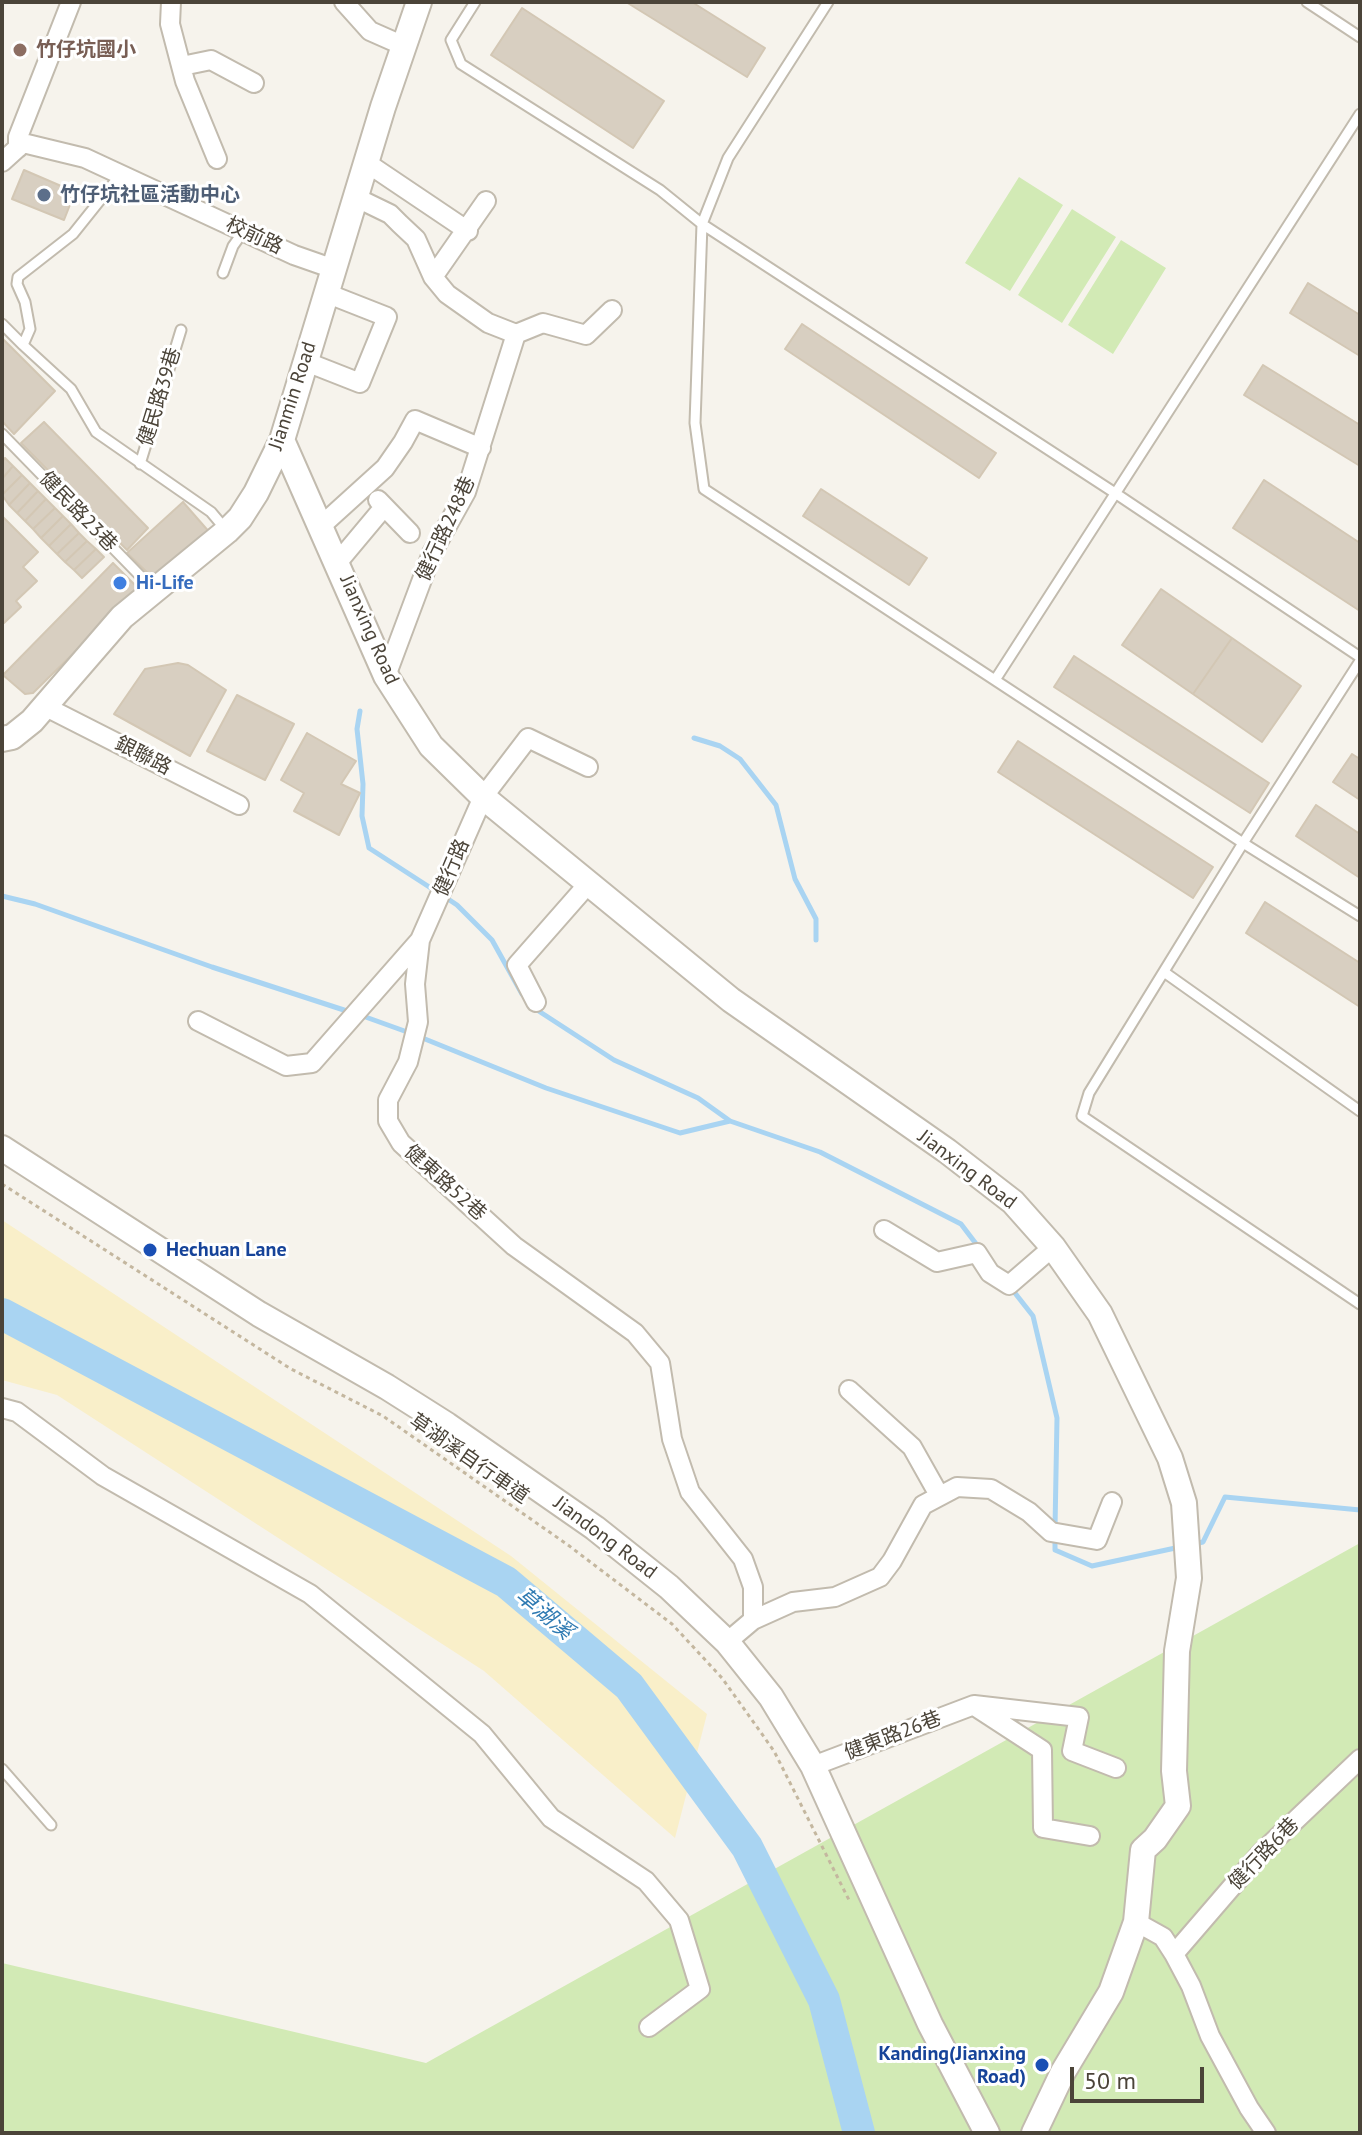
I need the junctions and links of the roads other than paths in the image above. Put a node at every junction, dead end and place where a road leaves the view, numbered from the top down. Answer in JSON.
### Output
{"nodes":[{"id":1,"x":71,"y":2,"type":"edge"},
{"id":2,"x":171,"y":2,"type":"edge"},
{"id":3,"x":344,"y":2,"type":"edge"},
{"id":4,"x":419,"y":2,"type":"edge"},
{"id":5,"x":475,"y":2,"type":"edge"},
{"id":6,"x":828,"y":2,"type":"edge"},
{"id":7,"x":1307,"y":2,"type":"edge"},
{"id":8,"x":1360,"y":37,"type":"edge"},
{"id":9,"x":404,"y":46,"type":"junction"},
{"id":10,"x":182,"y":66,"type":"junction"},
{"id":11,"x":254,"y":83,"type":"dead end"},
{"id":12,"x":1360,"y":114,"type":"edge"},
{"id":13,"x":18,"y":148,"type":"junction"},
{"id":14,"x":217,"y":159,"type":"dead end"},
{"id":15,"x":2,"y":162,"type":"edge"},
{"id":16,"x":367,"y":163,"type":"junction"},
{"id":17,"x":121,"y":174,"type":"junction"},
{"id":18,"x":357,"y":198,"type":"junction"},
{"id":19,"x":486,"y":201,"type":"dead end"},
{"id":20,"x":702,"y":224,"type":"junction"},
{"id":21,"x":468,"y":231,"type":"junction"},
{"id":22,"x":243,"y":232,"type":"junction"},
{"id":23,"x":334,"y":269,"type":"junction"},
{"id":24,"x":223,"y":273,"type":"dead end"},
{"id":25,"x":433,"y":277,"type":"junction"},
{"id":26,"x":326,"y":293,"type":"junction"},
{"id":27,"x":612,"y":310,"type":"dead end"},
{"id":28,"x":2,"y":324,"type":"edge"},
{"id":29,"x":181,"y":330,"type":"dead end"},
{"id":30,"x":516,"y":334,"type":"junction"},
{"id":31,"x":23,"y":345,"type":"junction"},
{"id":32,"x":304,"y":361,"type":"junction"},
{"id":33,"x":2,"y":434,"type":"edge"},
{"id":34,"x":282,"y":440,"type":"junction"},
{"id":35,"x":481,"y":448,"type":"junction"},
{"id":36,"x":140,"y":464,"type":"junction"},
{"id":37,"x":367,"y":485,"type":"junction"},
{"id":38,"x":1115,"y":493,"type":"junction"},
{"id":39,"x":384,"y":507,"type":"junction"},
{"id":40,"x":321,"y":526,"type":"junction"},
{"id":41,"x":227,"y":531,"type":"junction"},
{"id":42,"x":410,"y":533,"type":"dead end"},
{"id":43,"x":338,"y":562,"type":"junction"},
{"id":44,"x":154,"y":590,"type":"junction"},
{"id":45,"x":1360,"y":659,"type":"edge"},
{"id":46,"x":386,"y":676,"type":"junction"},
{"id":47,"x":995,"y":680,"type":"junction"},
{"id":48,"x":46,"y":707,"type":"junction"},
{"id":49,"x":2,"y":739,"type":"edge"},
{"id":50,"x":588,"y":767,"type":"dead end"},
{"id":51,"x":483,"y":797,"type":"junction"},
{"id":52,"x":239,"y":805,"type":"dead end"},
{"id":53,"x":1243,"y":843,"type":"junction"},
{"id":54,"x":589,"y":883,"type":"junction"},
{"id":55,"x":1360,"y":916,"type":"edge"},
{"id":56,"x":420,"y":940,"type":"junction"},
{"id":57,"x":1164,"y":972,"type":"junction"},
{"id":58,"x":536,"y":1002,"type":"dead end"},
{"id":59,"x":198,"y":1021,"type":"dead end"},
{"id":60,"x":1360,"y":1111,"type":"edge"},
{"id":61,"x":2,"y":1148,"type":"edge"},
{"id":62,"x":884,"y":1230,"type":"dead end"},
{"id":63,"x":1053,"y":1247,"type":"junction"},
{"id":64,"x":1360,"y":1304,"type":"edge"},
{"id":65,"x":849,"y":1390,"type":"dead end"},
{"id":66,"x":2,"y":1408,"type":"edge"},
{"id":67,"x":939,"y":1495,"type":"junction"},
{"id":68,"x":1112,"y":1502,"type":"dead end"},
{"id":69,"x":753,"y":1620,"type":"junction"},
{"id":70,"x":727,"y":1642,"type":"junction"},
{"id":71,"x":974,"y":1705,"type":"junction"},
{"id":72,"x":1360,"y":1759,"type":"edge"},
{"id":73,"x":813,"y":1766,"type":"junction"},
{"id":74,"x":1116,"y":1768,"type":"dead end"},
{"id":75,"x":2,"y":1769,"type":"edge"},
{"id":76,"x":51,"y":1825,"type":"dead end"},
{"id":77,"x":1090,"y":1836,"type":"dead end"},
{"id":78,"x":1136,"y":1922,"type":"junction"},
{"id":79,"x":1174,"y":1954,"type":"junction"},
{"id":80,"x":649,"y":2027,"type":"dead end"},
{"id":81,"x":987,"y":2133,"type":"edge"},
{"id":82,"x":1034,"y":2133,"type":"edge"},
{"id":83,"x":1266,"y":2133,"type":"edge"}],
"edges":[{"from":1,"to":13,"type":"street"},
{"from":2,"to":10,"type":"street"},
{"from":3,"to":9,"type":"street"},
{"from":4,"to":9,"type":"street","name":"Jianmin Road"},
{"from":5,"to":20,"type":"lane"},
{"from":6,"to":20,"type":"lane"},
{"from":7,"to":8,"type":"lane"},
{"from":9,"to":16,"type":"street","name":"Jianmin Road"},
{"from":10,"to":11,"type":"street"},
{"from":10,"to":14,"type":"street"},
{"from":12,"to":38,"type":"lane"},
{"from":13,"to":15,"type":"street"},
{"from":13,"to":17,"type":"street","name":"校前路"},
{"from":16,"to":18,"type":"street","name":"Jianmin Road"},
{"from":16,"to":21,"type":"street"},
{"from":17,"to":22,"type":"street","name":"校前路"},
{"from":17,"to":31,"type":"lane"},
{"from":18,"to":23,"type":"street","name":"Jianmin Road"},
{"from":18,"to":25,"type":"street"},
{"from":19,"to":21,"type":"street"},
{"from":20,"to":38,"type":"lane"},
{"from":20,"to":47,"type":"lane"},
{"from":21,"to":25,"type":"street"},
{"from":22,"to":23,"type":"street","name":"校前路"},
{"from":22,"to":24,"type":"lane"},
{"from":23,"to":26,"type":"street","name":"Jianmin Road"},
{"from":25,"to":30,"type":"street"},
{"from":26,"to":32,"type":"street","name":"Jianmin Road"},
{"from":26,"to":32,"type":"street"},
{"from":27,"to":30,"type":"street"},
{"from":28,"to":31,"type":"lane","name":"健民路39巷"},
{"from":29,"to":36,"type":"lane","name":"健民路39巷"},
{"from":30,"to":35,"type":"street","name":"健行路248巷"},
{"from":31,"to":36,"type":"lane","name":"健民路39巷"},
{"from":32,"to":34,"type":"street","name":"Jianmin Road"},
{"from":33,"to":44,"type":"lane","name":"健民路23巷"},
{"from":34,"to":40,"type":"street","name":"Jianxing Road"},
{"from":34,"to":41,"type":"street","name":"Jianmin Road"},
{"from":35,"to":37,"type":"street"},
{"from":35,"to":46,"type":"street","name":"健行路248巷"},
{"from":36,"to":41,"type":"lane","name":"健民路39巷"},
{"from":37,"to":39,"type":"street"},
{"from":37,"to":40,"type":"street"},
{"from":38,"to":45,"type":"lane"},
{"from":38,"to":47,"type":"lane"},
{"from":39,"to":42,"type":"street"},
{"from":39,"to":43,"type":"street"},
{"from":40,"to":43,"type":"street","name":"Jianxing Road"},
{"from":41,"to":44,"type":"street","name":"Jianmin Road"},
{"from":43,"to":46,"type":"street","name":"Jianxing Road"},
{"from":44,"to":48,"type":"street","name":"Jianmin Road"},
{"from":45,"to":53,"type":"lane"},
{"from":46,"to":51,"type":"street","name":"Jianxing Road"},
{"from":47,"to":53,"type":"lane"},
{"from":48,"to":49,"type":"street","name":"Jianmin Road"},
{"from":48,"to":52,"type":"street","name":"銀聯路"},
{"from":50,"to":51,"type":"street","name":"健行路"},
{"from":51,"to":54,"type":"street","name":"Jianxing Road"},
{"from":51,"to":56,"type":"street","name":"健行路"},
{"from":53,"to":55,"type":"lane"},
{"from":53,"to":57,"type":"lane"},
{"from":54,"to":58,"type":"street"},
{"from":54,"to":63,"type":"street","name":"Jianxing Road"},
{"from":56,"to":59,"type":"street"},
{"from":56,"to":69,"type":"street","name":"健東路52巷"},
{"from":57,"to":60,"type":"lane"},
{"from":57,"to":64,"type":"lane"},
{"from":61,"to":70,"type":"street","name":"Jiandong Road"},
{"from":62,"to":63,"type":"street"},
{"from":63,"to":78,"type":"street","name":"Jianxing Road"},
{"from":65,"to":67,"type":"street"},
{"from":66,"to":80,"type":"street"},
{"from":67,"to":68,"type":"street"},
{"from":67,"to":69,"type":"street"},
{"from":69,"to":70,"type":"street"},
{"from":70,"to":73,"type":"street","name":"Jiandong Road"},
{"from":71,"to":73,"type":"street","name":"健東路26巷"},
{"from":71,"to":74,"type":"street","name":"健東路26巷"},
{"from":71,"to":77,"type":"street"},
{"from":72,"to":79,"type":"street","name":"健行路6巷"},
{"from":73,"to":81,"type":"street","name":"Jiandong Road"},
{"from":75,"to":76,"type":"lane"},
{"from":78,"to":79,"type":"street"},
{"from":78,"to":82,"type":"street","name":"Jianxing Road"},
{"from":79,"to":83,"type":"street"}]}
